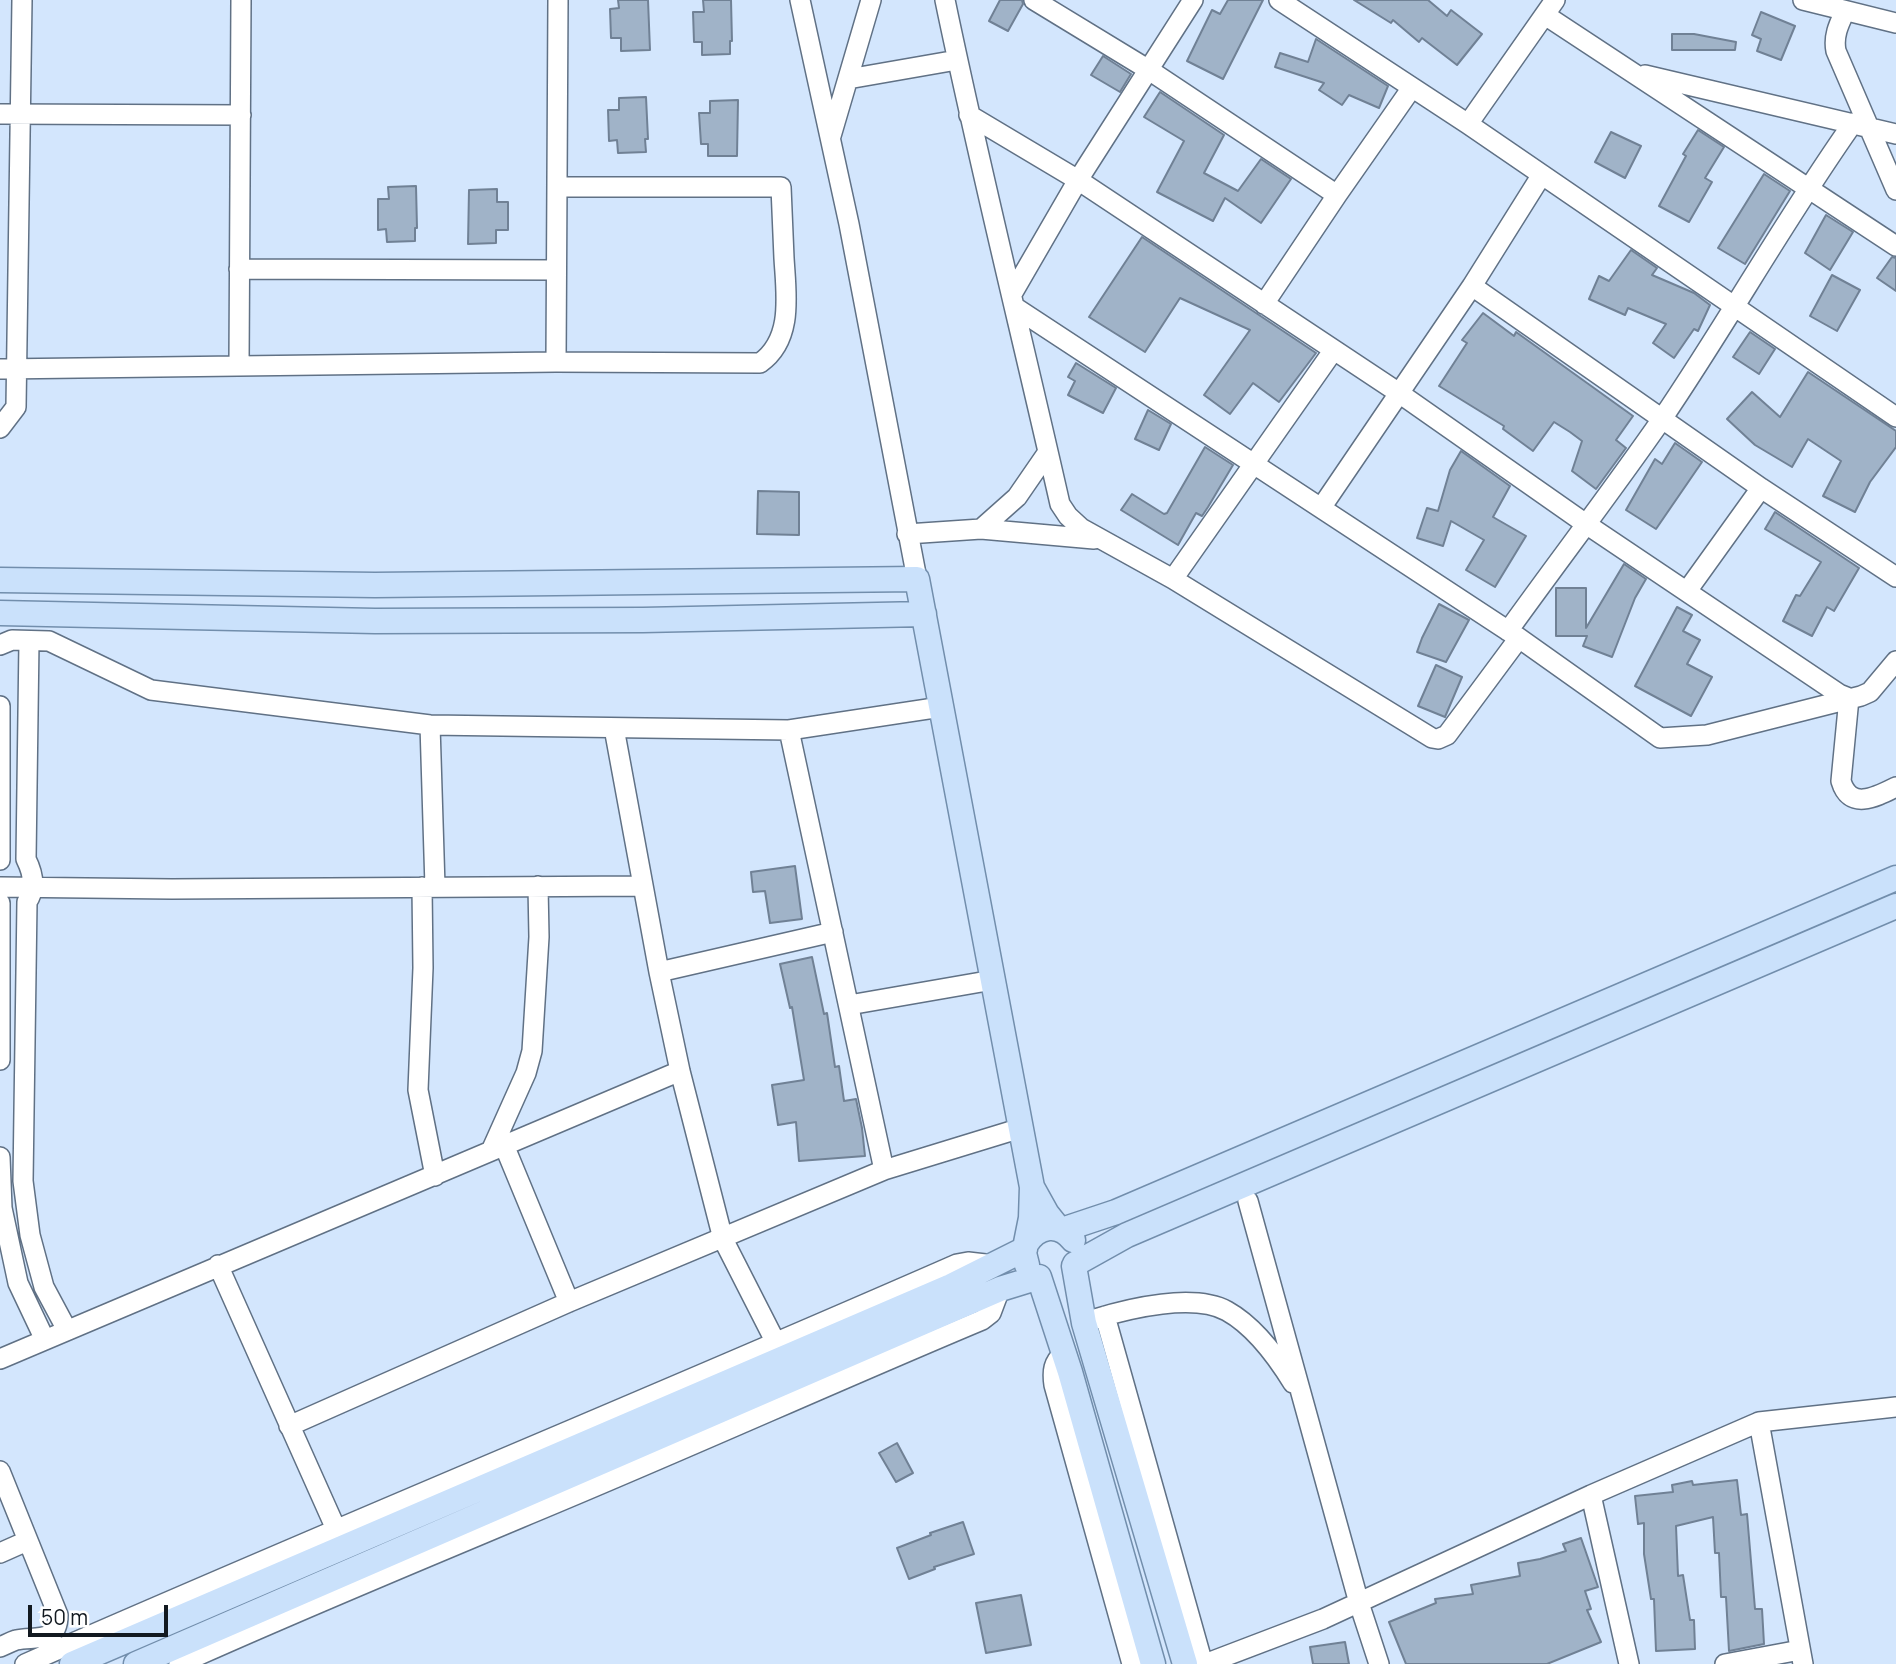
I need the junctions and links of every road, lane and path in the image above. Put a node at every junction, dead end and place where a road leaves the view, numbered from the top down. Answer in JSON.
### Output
{"nodes":[{"id":1,"x":22,"y":0,"type":"edge"},
{"id":2,"x":241,"y":0,"type":"edge"},
{"id":3,"x":558,"y":0,"type":"edge"},
{"id":4,"x":800,"y":0,"type":"edge"},
{"id":5,"x":871,"y":0,"type":"edge"},
{"id":6,"x":945,"y":0,"type":"edge"},
{"id":7,"x":1034,"y":0,"type":"edge"},
{"id":8,"x":1193,"y":0,"type":"edge"},
{"id":9,"x":1279,"y":0,"type":"edge"},
{"id":10,"x":1803,"y":0,"type":"edge"},
{"id":11,"x":1550,"y":8,"type":"edge"},
{"id":12,"x":1844,"y":10,"type":"junction"},
{"id":13,"x":1896,"y":23,"type":"edge"},
{"id":14,"x":957,"y":61,"type":"junction"},
{"id":15,"x":1149,"y":69,"type":"junction"},
{"id":16,"x":1632,"y":72,"type":"junction"},
{"id":17,"x":848,"y":79,"type":"junction"},
{"id":18,"x":1412,"y":89,"type":"junction"},
{"id":19,"x":0,"y":114,"type":"edge"},
{"id":20,"x":20,"y":114,"type":"junction"},
{"id":21,"x":242,"y":114,"type":"junction"},
{"id":22,"x":969,"y":116,"type":"junction"},
{"id":23,"x":1468,"y":124,"type":"junction"},
{"id":24,"x":1862,"y":125,"type":"junction"},
{"id":25,"x":1896,"y":134,"type":"edge"},
{"id":26,"x":830,"y":137,"type":"junction"},
{"id":27,"x":1541,"y":176,"type":"junction"},
{"id":28,"x":1078,"y":180,"type":"junction"},
{"id":29,"x":557,"y":187,"type":"junction"},
{"id":30,"x":1807,"y":188,"type":"junction"},
{"id":31,"x":1896,"y":190,"type":"edge"},
{"id":32,"x":1337,"y":195,"type":"junction"},
{"id":33,"x":1896,"y":246,"type":"edge"},
{"id":34,"x":239,"y":269,"type":"junction"},
{"id":35,"x":556,"y":270,"type":"junction"},
{"id":36,"x":1472,"y":286,"type":"junction"},
{"id":37,"x":1014,"y":301,"type":"junction"},
{"id":38,"x":1264,"y":304,"type":"junction"},
{"id":39,"x":1735,"y":306,"type":"junction"},
{"id":40,"x":1333,"y":351,"type":"junction"},
{"id":41,"x":556,"y":362,"type":"junction"},
{"id":42,"x":239,"y":365,"type":"junction"},
{"id":43,"x":8,"y":369,"type":"edge"},
{"id":44,"x":1399,"y":393,"type":"junction"},
{"id":45,"x":1896,"y":417,"type":"edge"},
{"id":46,"x":1661,"y":419,"type":"junction"},
{"id":47,"x":0,"y":428,"type":"edge"},
{"id":48,"x":1048,"y":452,"type":"junction"},
{"id":49,"x":1254,"y":464,"type":"junction"},
{"id":50,"x":1761,"y":488,"type":"junction"},
{"id":51,"x":1321,"y":508,"type":"junction"},
{"id":52,"x":1586,"y":524,"type":"junction"},
{"id":53,"x":981,"y":529,"type":"junction"},
{"id":54,"x":907,"y":534,"type":"junction"},
{"id":55,"x":1100,"y":540,"type":"junction"},
{"id":56,"x":1896,"y":577,"type":"edge"},
{"id":57,"x":917,"y":579,"type":"junction"},
{"id":58,"x":1173,"y":579,"type":"junction"},
{"id":59,"x":0,"y":580,"type":"edge"},
{"id":60,"x":1687,"y":591,"type":"junction"},
{"id":61,"x":0,"y":613,"type":"edge"},
{"id":62,"x":924,"y":614,"type":"junction"},
{"id":63,"x":1513,"y":634,"type":"junction"},
{"id":64,"x":29,"y":641,"type":"junction"},
{"id":65,"x":0,"y":645,"type":"edge"},
{"id":66,"x":1896,"y":661,"type":"edge"},
{"id":67,"x":1849,"y":698,"type":"junction"},
{"id":68,"x":0,"y":706,"type":"edge"},
{"id":69,"x":941,"y":707,"type":"junction"},
{"id":70,"x":430,"y":725,"type":"junction"},
{"id":71,"x":614,"y":728,"type":"junction"},
{"id":72,"x":789,"y":730,"type":"junction"},
{"id":73,"x":1896,"y":787,"type":"edge"},
{"id":74,"x":0,"y":860,"type":"edge"},
{"id":75,"x":1896,"y":878,"type":"edge"},
{"id":76,"x":538,"y":886,"type":"junction"},
{"id":77,"x":641,"y":886,"type":"junction"},
{"id":78,"x":0,"y":887,"type":"edge"},
{"id":79,"x":32,"y":887,"type":"junction"},
{"id":80,"x":429,"y":887,"type":"junction"},
{"id":81,"x":0,"y":903,"type":"edge"},
{"id":82,"x":1896,"y":906,"type":"edge"},
{"id":83,"x":833,"y":932,"type":"junction"},
{"id":84,"x":659,"y":972,"type":"junction"},
{"id":85,"x":993,"y":980,"type":"junction"},
{"id":86,"x":849,"y":1005,"type":"junction"},
{"id":87,"x":0,"y":1059,"type":"edge"},
{"id":88,"x":680,"y":1070,"type":"junction"},
{"id":89,"x":1021,"y":1128,"type":"junction"},
{"id":90,"x":497,"y":1148,"type":"junction"},
{"id":91,"x":0,"y":1157,"type":"edge"},
{"id":92,"x":884,"y":1170,"type":"junction"},
{"id":93,"x":435,"y":1176,"type":"junction"},
{"id":94,"x":1032,"y":1186,"type":"junction"},
{"id":95,"x":1248,"y":1201,"type":"dead end"},
{"id":96,"x":1061,"y":1230,"type":"junction"},
{"id":97,"x":723,"y":1239,"type":"junction"},
{"id":98,"x":1025,"y":1247,"type":"junction"},
{"id":99,"x":218,"y":1265,"type":"junction"},
{"id":100,"x":995,"y":1265,"type":"junction"},
{"id":101,"x":1075,"y":1265,"type":"junction"},
{"id":102,"x":1039,"y":1277,"type":"junction"},
{"id":103,"x":1000,"y":1289,"type":"junction"},
{"id":104,"x":569,"y":1302,"type":"junction"},
{"id":105,"x":1094,"y":1319,"type":"junction"},
{"id":106,"x":66,"y":1331,"type":"junction"},
{"id":107,"x":45,"y":1340,"type":"junction"},
{"id":108,"x":776,"y":1343,"type":"junction"},
{"id":109,"x":1065,"y":1353,"type":"junction"},
{"id":110,"x":0,"y":1359,"type":"edge"},
{"id":111,"x":1300,"y":1395,"type":"junction"},
{"id":112,"x":1896,"y":1407,"type":"edge"},
{"id":113,"x":1759,"y":1422,"type":"junction"},
{"id":114,"x":289,"y":1426,"type":"junction"},
{"id":115,"x":0,"y":1471,"type":"edge"},
{"id":116,"x":1591,"y":1495,"type":"junction"},
{"id":117,"x":336,"y":1529,"type":"junction"},
{"id":118,"x":27,"y":1541,"type":"junction"},
{"id":119,"x":0,"y":1553,"type":"edge"},
{"id":120,"x":1359,"y":1603,"type":"junction"},
{"id":121,"x":0,"y":1647,"type":"edge"},
{"id":122,"x":1802,"y":1657,"type":"edge"},
{"id":123,"x":25,"y":1664,"type":"edge"},
{"id":124,"x":72,"y":1664,"type":"edge"},
{"id":125,"x":136,"y":1664,"type":"edge"},
{"id":126,"x":179,"y":1664,"type":"edge"},
{"id":127,"x":1132,"y":1664,"type":"edge"},
{"id":128,"x":1153,"y":1664,"type":"edge"},
{"id":129,"x":1185,"y":1664,"type":"edge"},
{"id":130,"x":1204,"y":1664,"type":"edge"},
{"id":131,"x":1379,"y":1664,"type":"edge"},
{"id":132,"x":1629,"y":1664,"type":"edge"},
{"id":133,"x":1725,"y":1664,"type":"edge"}],
"edges":[{"from":1,"to":20,"type":"street"},
{"from":2,"to":21,"type":"street"},
{"from":3,"to":29,"type":"street"},
{"from":4,"to":26,"type":"street"},
{"from":5,"to":17,"type":"street"},
{"from":6,"to":14,"type":"street"},
{"from":7,"to":15,"type":"street"},
{"from":8,"to":15,"type":"street"},
{"from":9,"to":18,"type":"street"},
{"from":10,"to":12,"type":"street"},
{"from":11,"to":16,"type":"street"},
{"from":11,"to":23,"type":"street"},
{"from":12,"to":13,"type":"street"},
{"from":12,"to":24,"type":"street"},
{"from":14,"to":17,"type":"street"},
{"from":14,"to":22,"type":"street"},
{"from":15,"to":28,"type":"street"},
{"from":15,"to":32,"type":"street"},
{"from":16,"to":24,"type":"street"},
{"from":16,"to":30,"type":"street"},
{"from":17,"to":26,"type":"street"},
{"from":18,"to":23,"type":"street"},
{"from":18,"to":32,"type":"street"},
{"from":19,"to":20,"type":"street"},
{"from":20,"to":21,"type":"street"},
{"from":20,"to":43,"type":"street"},
{"from":21,"to":34,"type":"street"},
{"from":22,"to":28,"type":"street"},
{"from":22,"to":37,"type":"street"},
{"from":23,"to":27,"type":"street"},
{"from":24,"to":25,"type":"street"},
{"from":24,"to":30,"type":"street"},
{"from":24,"to":31,"type":"street"},
{"from":26,"to":54,"type":"street"},
{"from":27,"to":36,"type":"street"},
{"from":27,"to":39,"type":"street"},
{"from":28,"to":37,"type":"street"},
{"from":28,"to":38,"type":"street"},
{"from":29,"to":35,"type":"street"},
{"from":29,"to":41,"type":"street"},
{"from":30,"to":33,"type":"street"},
{"from":30,"to":39,"type":"street"},
{"from":32,"to":38,"type":"street"},
{"from":34,"to":35,"type":"street"},
{"from":34,"to":42,"type":"street"},
{"from":35,"to":41,"type":"street"},
{"from":36,"to":44,"type":"street"},
{"from":36,"to":46,"type":"street"},
{"from":37,"to":48,"type":"street"},
{"from":37,"to":49,"type":"street"},
{"from":38,"to":40,"type":"street"},
{"from":39,"to":45,"type":"street"},
{"from":39,"to":46,"type":"street"},
{"from":40,"to":44,"type":"street"},
{"from":40,"to":49,"type":"street"},
{"from":41,"to":42,"type":"street"},
{"from":42,"to":43,"type":"street"},
{"from":43,"to":47,"type":"street"},
{"from":44,"to":51,"type":"street"},
{"from":44,"to":52,"type":"street"},
{"from":46,"to":50,"type":"street"},
{"from":46,"to":52,"type":"street"},
{"from":48,"to":53,"type":"street"},
{"from":48,"to":55,"type":"street"},
{"from":49,"to":51,"type":"street"},
{"from":49,"to":58,"type":"street"},
{"from":50,"to":56,"type":"street"},
{"from":50,"to":60,"type":"street"},
{"from":51,"to":63,"type":"street"},
{"from":52,"to":60,"type":"street"},
{"from":52,"to":63,"type":"street"},
{"from":53,"to":54,"type":"street"},
{"from":53,"to":55,"type":"street"},
{"from":54,"to":57,"type":"street"},
{"from":55,"to":58,"type":"street"},
{"from":57,"to":59,"type":"main road"},
{"from":57,"to":62,"type":"main road"},
{"from":58,"to":63,"type":"street"},
{"from":60,"to":67,"type":"street"},
{"from":61,"to":62,"type":"main road"},
{"from":62,"to":69,"type":"main road"},
{"from":63,"to":67,"type":"street"},
{"from":64,"to":65,"type":"street"},
{"from":64,"to":70,"type":"street"},
{"from":64,"to":79,"type":"street"},
{"from":66,"to":67,"type":"street"},
{"from":67,"to":73,"type":"street"},
{"from":68,"to":74,"type":"street"},
{"from":69,"to":72,"type":"street"},
{"from":69,"to":85,"type":"main road"},
{"from":70,"to":71,"type":"street"},
{"from":70,"to":80,"type":"street"},
{"from":71,"to":72,"type":"street"},
{"from":71,"to":77,"type":"street"},
{"from":72,"to":83,"type":"street"},
{"from":75,"to":96,"type":"main road"},
{"from":76,"to":77,"type":"street"},
{"from":76,"to":80,"type":"street"},
{"from":76,"to":90,"type":"street"},
{"from":77,"to":84,"type":"street"},
{"from":78,"to":79,"type":"street"},
{"from":79,"to":80,"type":"street"},
{"from":79,"to":106,"type":"street"},
{"from":80,"to":93,"type":"street"},
{"from":81,"to":87,"type":"street"},
{"from":82,"to":101,"type":"main road"},
{"from":83,"to":84,"type":"street"},
{"from":83,"to":86,"type":"street"},
{"from":84,"to":88,"type":"street"},
{"from":85,"to":86,"type":"street"},
{"from":85,"to":89,"type":"main road"},
{"from":86,"to":92,"type":"street"},
{"from":88,"to":90,"type":"street"},
{"from":88,"to":97,"type":"street"},
{"from":89,"to":92,"type":"street"},
{"from":89,"to":94,"type":"main road"},
{"from":90,"to":93,"type":"street"},
{"from":90,"to":104,"type":"street"},
{"from":91,"to":107,"type":"street"},
{"from":92,"to":97,"type":"street"},
{"from":93,"to":99,"type":"street"},
{"from":94,"to":96,"type":"main road"},
{"from":94,"to":98,"type":"main road"},
{"from":95,"to":111,"type":"street"},
{"from":96,"to":98,"type":"main road"},
{"from":96,"to":101,"type":"main road"},
{"from":97,"to":104,"type":"street"},
{"from":97,"to":108,"type":"street"},
{"from":98,"to":100,"type":"main road"},
{"from":98,"to":102,"type":"main road"},
{"from":99,"to":106,"type":"street"},
{"from":99,"to":114,"type":"street"},
{"from":100,"to":108,"type":"street"},
{"from":100,"to":124,"type":"main road"},
{"from":101,"to":102,"type":"main road"},
{"from":101,"to":105,"type":"main road"},
{"from":102,"to":103,"type":"main road"},
{"from":102,"to":109,"type":"main road"},
{"from":103,"to":125,"type":"main road"},
{"from":103,"to":126,"type":"street"},
{"from":104,"to":114,"type":"street"},
{"from":105,"to":111,"type":"street"},
{"from":105,"to":129,"type":"main road"},
{"from":105,"to":130,"type":"street"},
{"from":106,"to":107,"type":"street"},
{"from":107,"to":110,"type":"street"},
{"from":108,"to":117,"type":"street"},
{"from":109,"to":127,"type":"street"},
{"from":109,"to":128,"type":"main road"},
{"from":111,"to":120,"type":"street"},
{"from":112,"to":113,"type":"street"},
{"from":113,"to":116,"type":"street"},
{"from":113,"to":122,"type":"street"},
{"from":114,"to":117,"type":"street"},
{"from":115,"to":118,"type":"street"},
{"from":116,"to":120,"type":"street"},
{"from":116,"to":132,"type":"street"},
{"from":117,"to":123,"type":"street"},
{"from":118,"to":119,"type":"street"},
{"from":118,"to":121,"type":"street"},
{"from":120,"to":130,"type":"street"},
{"from":120,"to":131,"type":"street"},
{"from":122,"to":133,"type":"street"}]}
